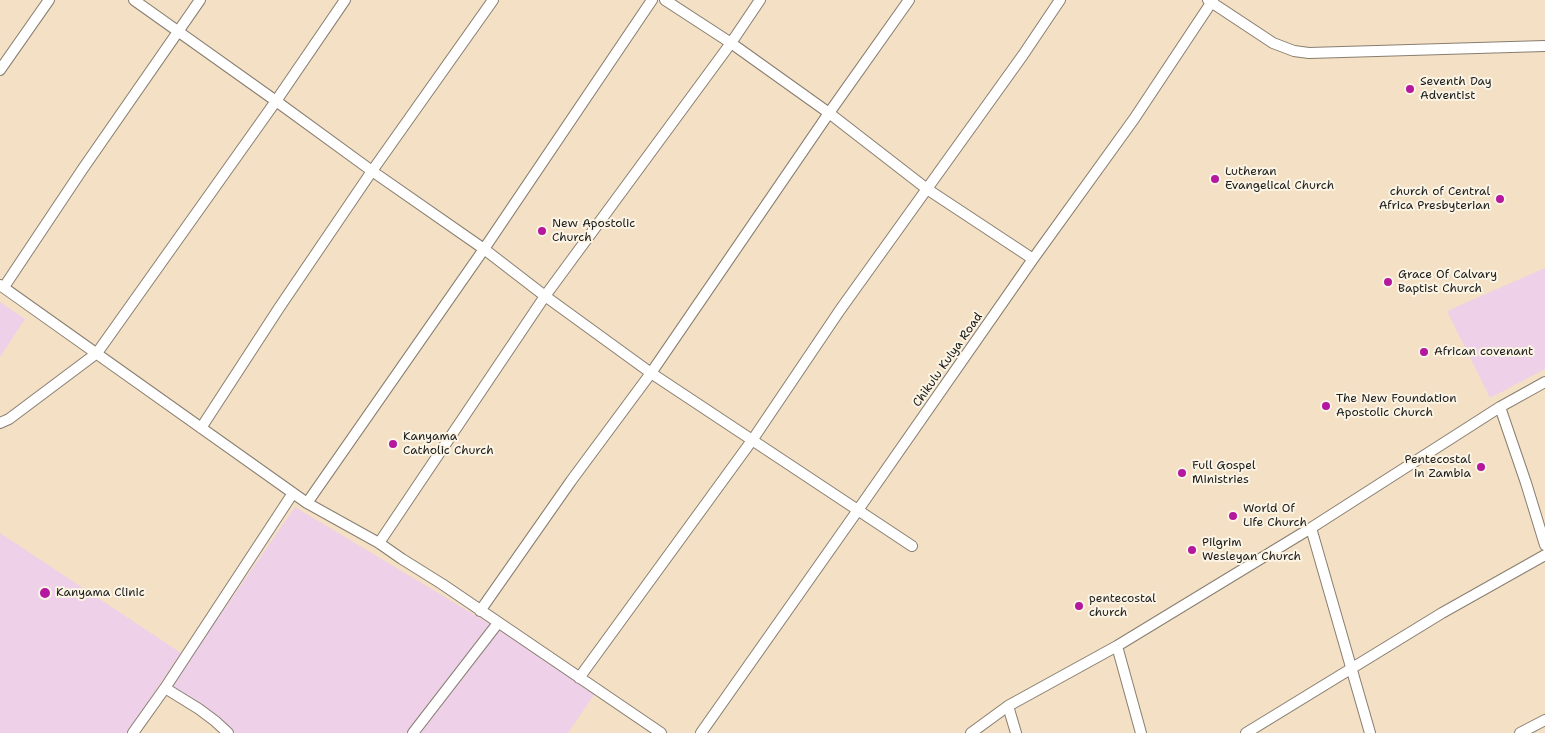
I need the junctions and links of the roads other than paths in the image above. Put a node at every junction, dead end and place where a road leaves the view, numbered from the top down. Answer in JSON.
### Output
{"nodes":[{"id":1,"x":49,"y":0,"type":"edge"},
{"id":2,"x":134,"y":0,"type":"edge"},
{"id":3,"x":200,"y":0,"type":"edge"},
{"id":4,"x":344,"y":0,"type":"edge"},
{"id":5,"x":494,"y":0,"type":"edge"},
{"id":6,"x":652,"y":0,"type":"edge"},
{"id":7,"x":665,"y":0,"type":"edge"},
{"id":8,"x":760,"y":0,"type":"edge"},
{"id":9,"x":909,"y":0,"type":"edge"},
{"id":10,"x":1060,"y":0,"type":"edge"},
{"id":11,"x":1211,"y":1,"type":"edge"},
{"id":12,"x":178,"y":31,"type":"junction"},
{"id":13,"x":731,"y":43,"type":"junction"},
{"id":14,"x":1545,"y":46,"type":"edge"},
{"id":15,"x":0,"y":70,"type":"edge"},
{"id":16,"x":276,"y":101,"type":"junction"},
{"id":17,"x":829,"y":113,"type":"junction"},
{"id":18,"x":372,"y":171,"type":"junction"},
{"id":19,"x":927,"y":189,"type":"junction"},
{"id":20,"x":484,"y":249,"type":"junction"},
{"id":21,"x":1033,"y":259,"type":"junction"},
{"id":22,"x":2,"y":286,"type":"edge"},
{"id":23,"x":545,"y":296,"type":"junction"},
{"id":24,"x":97,"y":353,"type":"junction"},
{"id":25,"x":651,"y":373,"type":"junction"},
{"id":26,"x":1545,"y":382,"type":"edge"},
{"id":27,"x":1500,"y":407,"type":"junction"},
{"id":28,"x":0,"y":423,"type":"edge"},
{"id":29,"x":201,"y":428,"type":"junction"},
{"id":30,"x":752,"y":439,"type":"junction"},
{"id":31,"x":293,"y":493,"type":"junction"},
{"id":32,"x":308,"y":503,"type":"junction"},
{"id":33,"x":858,"y":510,"type":"junction"},
{"id":34,"x":1311,"y":528,"type":"junction"},
{"id":35,"x":379,"y":543,"type":"junction"},
{"id":36,"x":1545,"y":545,"type":"edge"},
{"id":37,"x":912,"y":546,"type":"dead end"},
{"id":38,"x":1545,"y":555,"type":"edge"},
{"id":39,"x":480,"y":611,"type":"junction"},
{"id":40,"x":498,"y":623,"type":"junction"},
{"id":41,"x":1117,"y":646,"type":"junction"},
{"id":42,"x":1351,"y":669,"type":"junction"},
{"id":43,"x":580,"y":678,"type":"junction"},
{"id":44,"x":165,"y":688,"type":"junction"},
{"id":45,"x":1008,"y":706,"type":"junction"},
{"id":46,"x":1545,"y":720,"type":"edge"},
{"id":47,"x":133,"y":733,"type":"edge"},
{"id":48,"x":228,"y":733,"type":"edge"},
{"id":49,"x":413,"y":733,"type":"edge"},
{"id":50,"x":661,"y":733,"type":"edge"},
{"id":51,"x":701,"y":733,"type":"edge"},
{"id":52,"x":970,"y":733,"type":"edge"},
{"id":53,"x":1016,"y":733,"type":"edge"},
{"id":54,"x":1141,"y":733,"type":"edge"},
{"id":55,"x":1246,"y":733,"type":"edge"},
{"id":56,"x":1370,"y":733,"type":"edge"},
{"id":57,"x":1520,"y":733,"type":"edge"}],
"edges":[{"from":1,"to":15,"type":"street"},
{"from":2,"to":12,"type":"street"},
{"from":3,"to":12,"type":"street"},
{"from":4,"to":16,"type":"street"},
{"from":5,"to":18,"type":"street"},
{"from":6,"to":20,"type":"street"},
{"from":7,"to":13,"type":"street"},
{"from":8,"to":13,"type":"street"},
{"from":9,"to":17,"type":"street"},
{"from":10,"to":19,"type":"street"},
{"from":11,"to":14,"type":"street"},
{"from":11,"to":21,"type":"street","name":"Chikulu Kulya Road"},
{"from":12,"to":16,"type":"street"},
{"from":12,"to":22,"type":"street"},
{"from":13,"to":17,"type":"street"},
{"from":13,"to":23,"type":"street"},
{"from":16,"to":18,"type":"street"},
{"from":16,"to":24,"type":"street"},
{"from":17,"to":19,"type":"street"},
{"from":17,"to":25,"type":"street"},
{"from":18,"to":20,"type":"street"},
{"from":18,"to":29,"type":"street"},
{"from":19,"to":21,"type":"street"},
{"from":19,"to":30,"type":"street"},
{"from":20,"to":23,"type":"street"},
{"from":20,"to":32,"type":"street"},
{"from":21,"to":33,"type":"street","name":"Chikulu Kulya Road"},
{"from":22,"to":24,"type":"street"},
{"from":23,"to":25,"type":"street"},
{"from":23,"to":35,"type":"street"},
{"from":24,"to":28,"type":"street"},
{"from":24,"to":29,"type":"street"},
{"from":25,"to":30,"type":"street"},
{"from":25,"to":39,"type":"street"},
{"from":26,"to":27,"type":"street"},
{"from":27,"to":34,"type":"street"},
{"from":27,"to":36,"type":"street"},
{"from":29,"to":31,"type":"street"},
{"from":30,"to":33,"type":"street"},
{"from":30,"to":43,"type":"street"},
{"from":31,"to":32,"type":"street"},
{"from":31,"to":44,"type":"street"},
{"from":32,"to":35,"type":"street"},
{"from":33,"to":37,"type":"street"},
{"from":33,"to":51,"type":"street","name":"Chikulu Kulya Road"},
{"from":34,"to":41,"type":"street"},
{"from":34,"to":42,"type":"street"},
{"from":35,"to":39,"type":"street"},
{"from":38,"to":42,"type":"street"},
{"from":39,"to":40,"type":"street"},
{"from":40,"to":43,"type":"street"},
{"from":40,"to":49,"type":"street"},
{"from":41,"to":45,"type":"street"},
{"from":41,"to":54,"type":"street"},
{"from":42,"to":55,"type":"street"},
{"from":42,"to":56,"type":"street"},
{"from":43,"to":50,"type":"street"},
{"from":44,"to":47,"type":"street"},
{"from":44,"to":48,"type":"street"},
{"from":45,"to":52,"type":"street"},
{"from":45,"to":53,"type":"street"},
{"from":46,"to":57,"type":"street"}]}
